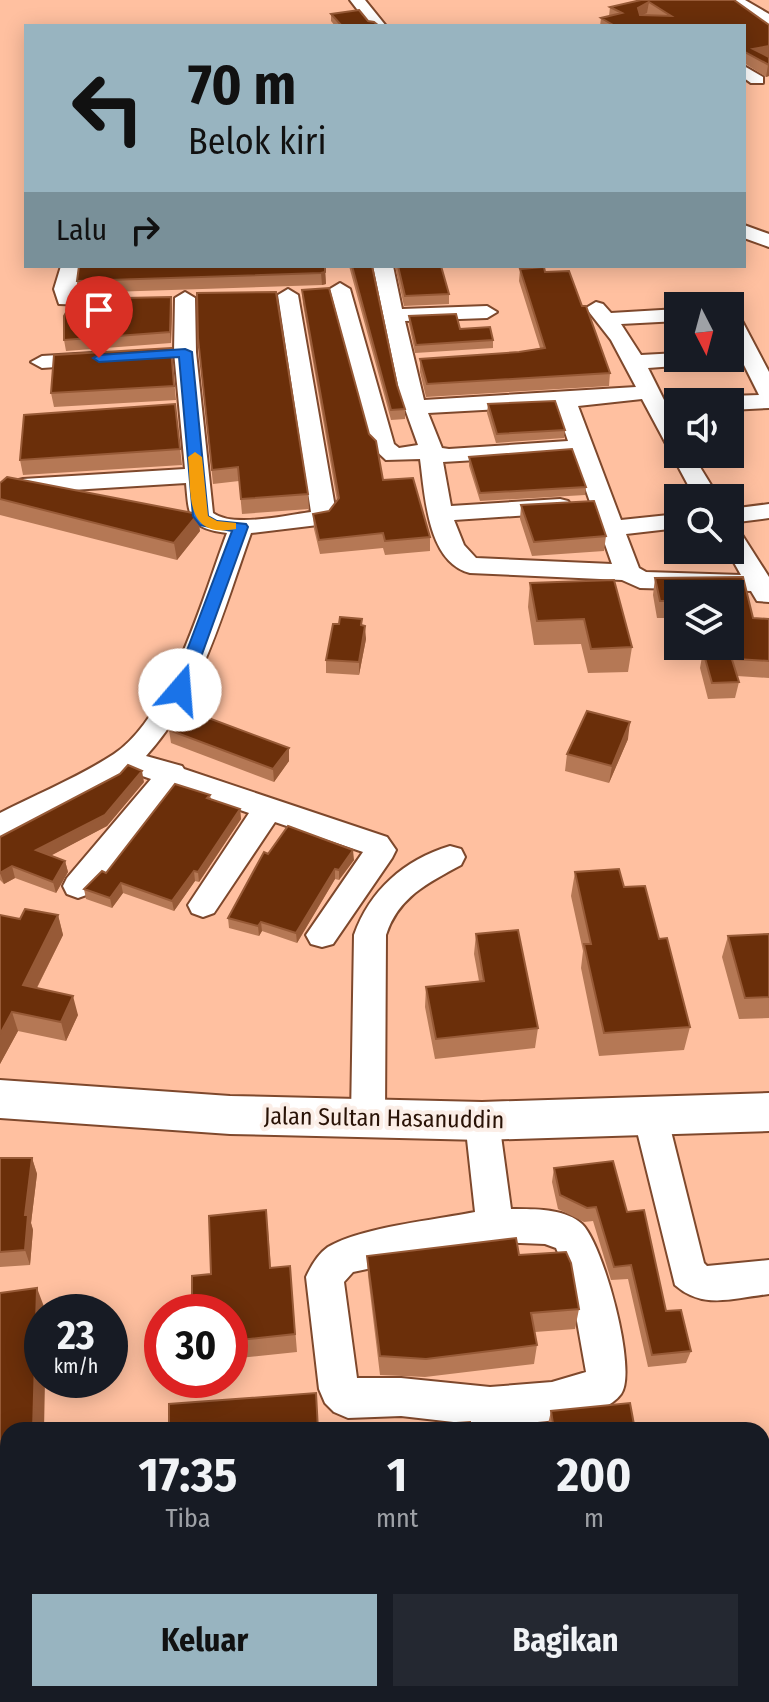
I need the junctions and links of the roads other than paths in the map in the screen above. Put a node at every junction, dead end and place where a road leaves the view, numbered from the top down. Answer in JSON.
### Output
{"nodes":[{"id":1,"x":357,"y":0,"type":"edge"},
{"id":2,"x":735,"y":0,"type":"edge"},
{"id":3,"x":769,"y":21,"type":"edge"},
{"id":4,"x":376,"y":24,"type":"edge"},
{"id":5,"x":746,"y":232,"type":"edge"},
{"id":6,"x":769,"y":241,"type":"edge"},
{"id":7,"x":70,"y":268,"type":"edge"},
{"id":8,"x":383,"y":268,"type":"edge"},
{"id":9,"x":328,"y":286,"type":"edge"},
{"id":10,"x":185,"y":298,"type":"dead end"},
{"id":11,"x":139,"y":299,"type":"edge"},
{"id":12,"x":487,"y":312,"type":"dead end"},
{"id":13,"x":395,"y":315,"type":"junction"},
{"id":14,"x":664,"y":315,"type":"edge"},
{"id":15,"x":769,"y":344,"type":"edge"},
{"id":16,"x":744,"y":351,"type":"edge"},
{"id":17,"x":744,"y":356,"type":"edge"},
{"id":18,"x":106,"y":358,"type":"edge"},
{"id":19,"x":664,"y":360,"type":"edge"},
{"id":20,"x":42,"y":362,"type":"dead end"},
{"id":21,"x":633,"y":362,"type":"junction"},
{"id":22,"x":769,"y":393,"type":"edge"},
{"id":23,"x":570,"y":399,"type":"junction"},
{"id":24,"x":651,"y":400,"type":"junction"},
{"id":25,"x":769,"y":401,"type":"edge"},
{"id":26,"x":744,"y":402,"type":"edge"},
{"id":27,"x":664,"y":403,"type":"edge"},
{"id":28,"x":416,"y":407,"type":"junction"},
{"id":29,"x":664,"y":423,"type":"edge"},
{"id":30,"x":581,"y":447,"type":"junction"},
{"id":31,"x":430,"y":451,"type":"junction"},
{"id":32,"x":197,"y":475,"type":"junction"},
{"id":33,"x":12,"y":483,"type":"edge"},
{"id":34,"x":114,"y":504,"type":"edge"},
{"id":35,"x":602,"y":504,"type":"junction"},
{"id":36,"x":769,"y":511,"type":"edge"},
{"id":37,"x":443,"y":514,"type":"junction"},
{"id":38,"x":744,"y":514,"type":"edge"},
{"id":39,"x":174,"y":516,"type":"edge"},
{"id":40,"x":205,"y":521,"type":"junction"},
{"id":41,"x":664,"y":522,"type":"edge"},
{"id":42,"x":241,"y":527,"type":"junction"},
{"id":43,"x":611,"y":528,"type":"junction"},
{"id":44,"x":744,"y":558,"type":"edge"},
{"id":45,"x":628,"y":572,"type":"junction"},
{"id":46,"x":765,"y":592,"type":"edge"},
{"id":47,"x":126,"y":760,"type":"junction"},
{"id":48,"x":172,"y":773,"type":"junction"},
{"id":49,"x":269,"y":807,"type":"junction"},
{"id":50,"x":0,"y":826,"type":"edge"},
{"id":51,"x":450,"y":857,"type":"dead end"},
{"id":52,"x":78,"y":886,"type":"dead end"},
{"id":53,"x":203,"y":905,"type":"dead end"},
{"id":54,"x":322,"y":935,"type":"dead end"},
{"id":55,"x":0,"y":1099,"type":"edge"},
{"id":56,"x":769,"y":1112,"type":"edge"},
{"id":57,"x":650,"y":1115,"type":"junction"},
{"id":58,"x":368,"y":1118,"type":"junction"},
{"id":59,"x":482,"y":1121,"type":"junction"},
{"id":60,"x":495,"y":1225,"type":"junction"},
{"id":61,"x":769,"y":1277,"type":"edge"},
{"id":62,"x":490,"y":1418,"type":"edge"}],
"edges":[{"from":1,"to":4,"type":"street"},
{"from":2,"to":3,"type":"street"},
{"from":5,"to":6,"type":"street"},
{"from":7,"to":11,"type":"street"},
{"from":8,"to":13,"type":"street"},
{"from":9,"to":31,"type":"street"},
{"from":9,"to":42,"type":"street"},
{"from":10,"to":32,"type":"street"},
{"from":12,"to":13,"type":"street"},
{"from":13,"to":28,"type":"street"},
{"from":14,"to":21,"type":"street"},
{"from":15,"to":16,"type":"street"},
{"from":17,"to":22,"type":"street"},
{"from":18,"to":20,"type":"street"},
{"from":19,"to":21,"type":"street"},
{"from":21,"to":24,"type":"street"},
{"from":23,"to":24,"type":"street"},
{"from":23,"to":28,"type":"street"},
{"from":23,"to":30,"type":"street"},
{"from":24,"to":27,"type":"street"},
{"from":24,"to":29,"type":"street"},
{"from":25,"to":26,"type":"street"},
{"from":28,"to":31,"type":"street"},
{"from":30,"to":31,"type":"street"},
{"from":30,"to":35,"type":"street"},
{"from":31,"to":37,"type":"street"},
{"from":32,"to":33,"type":"street"},
{"from":32,"to":40,"type":"street"},
{"from":33,"to":34,"type":"street"},
{"from":35,"to":37,"type":"street"},
{"from":35,"to":43,"type":"street"},
{"from":36,"to":38,"type":"street"},
{"from":37,"to":45,"type":"street"},
{"from":39,"to":40,"type":"street"},
{"from":40,"to":42,"type":"street"},
{"from":41,"to":43,"type":"street"},
{"from":42,"to":47,"type":"street"},
{"from":43,"to":45,"type":"street"},
{"from":44,"to":46,"type":"street"},
{"from":45,"to":46,"type":"street"},
{"from":47,"to":48,"type":"street"},
{"from":47,"to":50,"type":"street"},
{"from":48,"to":49,"type":"street"},
{"from":48,"to":52,"type":"street"},
{"from":49,"to":53,"type":"street"},
{"from":49,"to":54,"type":"street"},
{"from":51,"to":58,"type":"street"},
{"from":55,"to":58,"type":"street","name":"Jalan Sultan Hasanuddin"},
{"from":56,"to":57,"type":"street","name":"Jalan Sultan Hasanuddin"},
{"from":57,"to":59,"type":"street","name":"Jalan Sultan Hasanuddin"},
{"from":57,"to":61,"type":"street"},
{"from":58,"to":59,"type":"street","name":"Jalan Sultan Hasanuddin"},
{"from":59,"to":60,"type":"street"},
{"from":60,"to":62,"type":"street"},
{"from":60,"to":62,"type":"street"}]}
